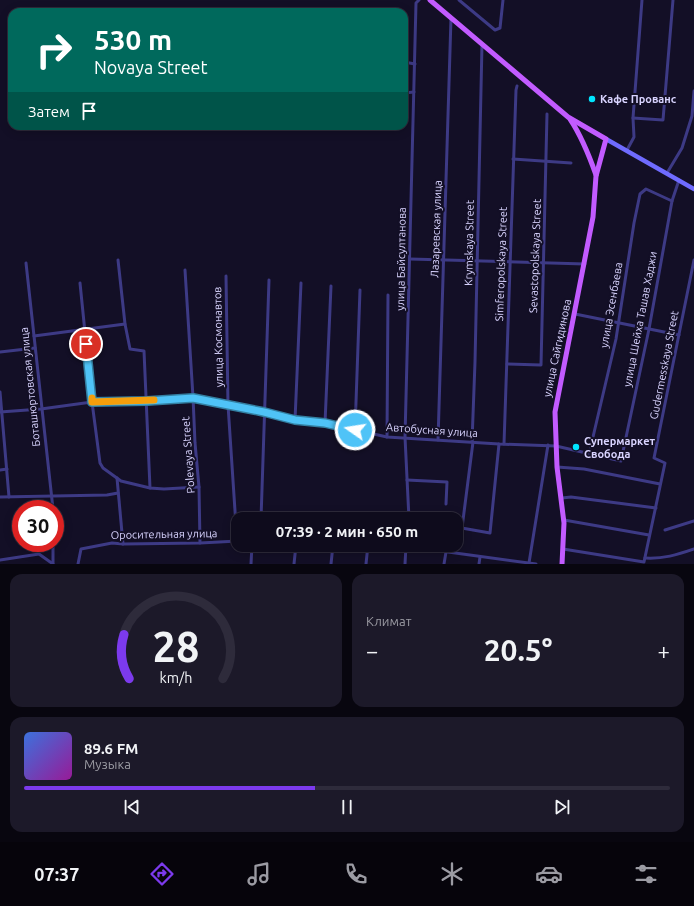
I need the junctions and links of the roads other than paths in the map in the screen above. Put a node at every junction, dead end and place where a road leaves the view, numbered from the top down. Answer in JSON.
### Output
{"nodes":[{"id":1,"x":419,"y":0,"type":"edge"},
{"id":2,"x":430,"y":0,"type":"edge"},
{"id":3,"x":459,"y":0,"type":"edge"},
{"id":4,"x":503,"y":0,"type":"edge"},
{"id":5,"x":642,"y":0,"type":"edge"},
{"id":6,"x":673,"y":0,"type":"edge"},
{"id":7,"x":451,"y":18,"type":"junction"},
{"id":8,"x":482,"y":44,"type":"junction"},
{"id":9,"x":408,"y":63,"type":"edge"},
{"id":10,"x":415,"y":64,"type":"junction"},
{"id":11,"x":517,"y":86,"type":"dead end"},
{"id":12,"x":694,"y":91,"type":"edge"},
{"id":13,"x":414,"y":92,"type":"junction"},
{"id":14,"x":408,"y":93,"type":"edge"},
{"id":15,"x":547,"y":114,"type":"dead end"},
{"id":16,"x":568,"y":117,"type":"junction"},
{"id":17,"x":633,"y":118,"type":"junction"},
{"id":18,"x":606,"y":139,"type":"junction"},
{"id":19,"x":627,"y":150,"type":"junction"},
{"id":20,"x":513,"y":159,"type":"junction"},
{"id":21,"x":546,"y":161,"type":"junction"},
{"id":22,"x":571,"y":163,"type":"dead end"},
{"id":23,"x":667,"y":173,"type":"junction"},
{"id":24,"x":596,"y":176,"type":"junction"},
{"id":25,"x":679,"y":180,"type":"junction"},
{"id":26,"x":694,"y":189,"type":"edge"},
{"id":27,"x":672,"y":201,"type":"junction"},
{"id":28,"x":410,"y":259,"type":"junction"},
{"id":29,"x":118,"y":260,"type":"dead end"},
{"id":30,"x":444,"y":260,"type":"junction"},
{"id":31,"x":694,"y":260,"type":"edge"},
{"id":32,"x":477,"y":261,"type":"junction"},
{"id":33,"x":509,"y":262,"type":"junction"},
{"id":34,"x":26,"y":263,"type":"dead end"},
{"id":35,"x":544,"y":263,"type":"junction"},
{"id":36,"x":585,"y":264,"type":"junction"},
{"id":37,"x":185,"y":270,"type":"dead end"},
{"id":38,"x":226,"y":276,"type":"dead end"},
{"id":39,"x":269,"y":280,"type":"dead end"},
{"id":40,"x":80,"y":283,"type":"dead end"},
{"id":41,"x":301,"y":283,"type":"dead end"},
{"id":42,"x":331,"y":286,"type":"dead end"},
{"id":43,"x":360,"y":290,"type":"dead end"},
{"id":44,"x":388,"y":295,"type":"dead end"},
{"id":45,"x":575,"y":314,"type":"junction"},
{"id":46,"x":619,"y":323,"type":"junction"},
{"id":47,"x":125,"y":324,"type":"junction"},
{"id":48,"x":648,"y":329,"type":"junction"},
{"id":49,"x":85,"y":330,"type":"junction"},
{"id":50,"x":679,"y":335,"type":"junction"},
{"id":51,"x":34,"y":336,"type":"junction"},
{"id":52,"x":35,"y":348,"type":"junction"},
{"id":53,"x":0,"y":352,"type":"edge"},
{"id":54,"x":507,"y":364,"type":"junction"},
{"id":55,"x":0,"y":392,"type":"edge"},
{"id":56,"x":193,"y":398,"type":"junction"},
{"id":57,"x":147,"y":401,"type":"junction"},
{"id":58,"x":92,"y":402,"type":"junction"},
{"id":59,"x":228,"y":404,"type":"junction"},
{"id":60,"x":41,"y":409,"type":"junction"},
{"id":61,"x":1,"y":412,"type":"edge"},
{"id":62,"x":264,"y":412,"type":"junction"},
{"id":63,"x":295,"y":420,"type":"junction"},
{"id":64,"x":325,"y":423,"type":"junction"},
{"id":65,"x":355,"y":430,"type":"junction"},
{"id":66,"x":387,"y":437,"type":"junction"},
{"id":67,"x":405,"y":437,"type":"junction"},
{"id":68,"x":438,"y":440,"type":"junction"},
{"id":69,"x":472,"y":442,"type":"junction"},
{"id":70,"x":499,"y":444,"type":"junction"},
{"id":71,"x":504,"y":444,"type":"junction"},
{"id":72,"x":548,"y":445,"type":"junction"},
{"id":73,"x":556,"y":446,"type":"junction"},
{"id":74,"x":589,"y":454,"type":"junction"},
{"id":75,"x":621,"y":461,"type":"joint"},
{"id":76,"x":557,"y":466,"type":"junction"},
{"id":77,"x":7,"y":469,"type":"junction"},
{"id":78,"x":0,"y":470,"type":"edge"},
{"id":79,"x":117,"y":478,"type":"junction"},
{"id":80,"x":408,"y":480,"type":"junction"},
{"id":81,"x":660,"y":484,"type":"junction"},
{"id":82,"x":199,"y":487,"type":"junction"},
{"id":83,"x":150,"y":488,"type":"junction"},
{"id":84,"x":118,"y":493,"type":"junction"},
{"id":85,"x":52,"y":496,"type":"junction"},
{"id":86,"x":0,"y":497,"type":"edge"},
{"id":87,"x":9,"y":497,"type":"junction"},
{"id":88,"x":562,"y":498,"type":"junction"},
{"id":89,"x":52,"y":500,"type":"edge"},
{"id":90,"x":446,"y":504,"type":"dead end"},
{"id":91,"x":656,"y":508,"type":"junction"},
{"id":92,"x":236,"y":512,"type":"edge"},
{"id":93,"x":261,"y":512,"type":"edge"},
{"id":94,"x":409,"y":512,"type":"edge"},
{"id":95,"x":463,"y":519,"type":"edge"},
{"id":96,"x":564,"y":520,"type":"junction"},
{"id":97,"x":694,"y":521,"type":"edge"},
{"id":98,"x":463,"y":528,"type":"edge"},
{"id":99,"x":664,"y":530,"type":"dead end"},
{"id":100,"x":650,"y":535,"type":"junction"},
{"id":101,"x":231,"y":541,"type":"edge"},
{"id":102,"x":200,"y":543,"type":"junction"},
{"id":103,"x":123,"y":544,"type":"junction"},
{"id":104,"x":563,"y":549,"type":"junction"},
{"id":105,"x":694,"y":549,"type":"edge"},
{"id":106,"x":53,"y":552,"type":"edge"},
{"id":107,"x":252,"y":552,"type":"edge"},
{"id":108,"x":295,"y":552,"type":"edge"},
{"id":109,"x":332,"y":552,"type":"edge"},
{"id":110,"x":367,"y":552,"type":"edge"},
{"id":111,"x":405,"y":552,"type":"edge"},
{"id":112,"x":446,"y":552,"type":"joint"},
{"id":113,"x":480,"y":557,"type":"junction"},
{"id":114,"x":0,"y":560,"type":"edge"},
{"id":115,"x":645,"y":560,"type":"junction"},
{"id":116,"x":516,"y":563,"type":"edge"},
{"id":117,"x":529,"y":563,"type":"edge"},
{"id":118,"x":53,"y":564,"type":"edge"},
{"id":119,"x":78,"y":564,"type":"edge"},
{"id":120,"x":251,"y":564,"type":"edge"},
{"id":121,"x":294,"y":564,"type":"edge"},
{"id":122,"x":331,"y":564,"type":"edge"},
{"id":123,"x":366,"y":564,"type":"edge"},
{"id":124,"x":404,"y":564,"type":"edge"},
{"id":125,"x":444,"y":564,"type":"edge"},
{"id":126,"x":479,"y":564,"type":"edge"},
{"id":127,"x":536,"y":564,"type":"edge"},
{"id":128,"x":562,"y":564,"type":"edge"}],
"edges":[{"from":1,"to":10,"type":"street","name":"улица Байсултанова"},
{"from":2,"to":7,"type":"main road"},
{"from":3,"to":4,"type":"street"},
{"from":5,"to":17,"type":"street"},
{"from":6,"to":17,"type":"street"},
{"from":7,"to":8,"type":"main road"},
{"from":7,"to":30,"type":"street","name":"Лазаревская улица"},
{"from":8,"to":16,"type":"main road"},
{"from":8,"to":32,"type":"street","name":"Krymskaya Street"},
{"from":9,"to":10,"type":"street"},
{"from":10,"to":13,"type":"street","name":"улица Байсултанова"},
{"from":11,"to":20,"type":"street","name":"Simferopolskaya Street"},
{"from":12,"to":23,"type":"street"},
{"from":13,"to":14,"type":"street"},
{"from":13,"to":28,"type":"street","name":"улица Байсултанова"},
{"from":15,"to":21,"type":"street","name":"Sevastopolskaya Street"},
{"from":16,"to":18,"type":"main road"},
{"from":16,"to":24,"type":"main road"},
{"from":17,"to":19,"type":"street"},
{"from":18,"to":19,"type":"main road"},
{"from":18,"to":24,"type":"main road","name":"улица Сайгидинова"},
{"from":19,"to":23,"type":"main road"},
{"from":20,"to":21,"type":"street"},
{"from":20,"to":33,"type":"street","name":"Simferopolskaya Street"},
{"from":21,"to":22,"type":"street"},
{"from":21,"to":35,"type":"street","name":"Sevastopolskaya Street"},
{"from":23,"to":25,"type":"main road"},
{"from":24,"to":36,"type":"main road","name":"улица Сайгидинова"},
{"from":25,"to":26,"type":"main road"},
{"from":25,"to":27,"type":"street","name":"улица Шейха Ташав Хаджи"},
{"from":27,"to":46,"type":"street","name":"улица Эсенбаева"},
{"from":27,"to":48,"type":"street","name":"улица Шейха Ташав Хаджи"},
{"from":28,"to":30,"type":"street"},
{"from":28,"to":67,"type":"street","name":"улица Байсултанова"},
{"from":29,"to":47,"type":"street"},
{"from":30,"to":32,"type":"street"},
{"from":30,"to":68,"type":"street","name":"Лазаревская улица"},
{"from":31,"to":50,"type":"street","name":"Gudermesskaya Street"},
{"from":32,"to":33,"type":"street"},
{"from":32,"to":69,"type":"street","name":"Krymskaya Street"},
{"from":33,"to":35,"type":"street"},
{"from":33,"to":54,"type":"street","name":"Simferopolskaya Street"},
{"from":34,"to":51,"type":"street","name":"Боташюртовская улица"},
{"from":35,"to":36,"type":"street"},
{"from":35,"to":54,"type":"street","name":"Sevastopolskaya Street"},
{"from":36,"to":45,"type":"main road","name":"улица Сайгидинова"},
{"from":37,"to":56,"type":"street","name":"Polevaya Street"},
{"from":38,"to":59,"type":"street","name":"улица Космонавтов"},
{"from":39,"to":62,"type":"street"},
{"from":40,"to":49,"type":"street"},
{"from":41,"to":63,"type":"street"},
{"from":42,"to":64,"type":"street"},
{"from":43,"to":65,"type":"street"},
{"from":44,"to":66,"type":"street"},
{"from":45,"to":46,"type":"street"},
{"from":45,"to":73,"type":"main road","name":"улица Сайгидинова"},
{"from":46,"to":48,"type":"street"},
{"from":46,"to":74,"type":"street","name":"улица Эсенбаева"},
{"from":47,"to":49,"type":"street"},
{"from":47,"to":57,"type":"street"},
{"from":48,"to":50,"type":"street"},
{"from":48,"to":75,"type":"street","name":"улица Шейха Ташав Хаджи"},
{"from":49,"to":51,"type":"street"},
{"from":49,"to":58,"type":"street"},
{"from":50,"to":81,"type":"street","name":"Gudermesskaya Street"},
{"from":51,"to":52,"type":"street","name":"Боташюртовская улица"},
{"from":52,"to":53,"type":"street"},
{"from":52,"to":60,"type":"street","name":"Боташюртовская улица"},
{"from":54,"to":71,"type":"street","name":"Simferopolskaya Street"},
{"from":55,"to":61,"type":"street"},
{"from":56,"to":57,"type":"street","name":"Автобусная улица"},
{"from":56,"to":59,"type":"street","name":"Автобусная улица"},
{"from":56,"to":82,"type":"street","name":"Polevaya Street"},
{"from":57,"to":58,"type":"street","name":"Автобусная улица"},
{"from":57,"to":83,"type":"street"},
{"from":58,"to":60,"type":"street","name":"Автобусная улица"},
{"from":58,"to":79,"type":"street"},
{"from":59,"to":62,"type":"street","name":"Автобусная улица"},
{"from":59,"to":92,"type":"street","name":"улица Космонавтов"},
{"from":60,"to":61,"type":"street","name":"Автобусная улица"},
{"from":60,"to":85,"type":"street","name":"Боташюртовская улица"},
{"from":61,"to":77,"type":"street"},
{"from":62,"to":63,"type":"street","name":"Автобусная улица"},
{"from":62,"to":93,"type":"street"},
{"from":63,"to":64,"type":"street","name":"Автобусная улица"},
{"from":64,"to":65,"type":"street","name":"Автобусная улица"},
{"from":65,"to":66,"type":"street","name":"Автобусная улица"},
{"from":66,"to":67,"type":"street","name":"Автобусная улица"},
{"from":67,"to":68,"type":"street","name":"Автобусная улица"},
{"from":67,"to":80,"type":"street","name":"улица Байсултанова"},
{"from":68,"to":69,"type":"street","name":"Автобусная улица"},
{"from":69,"to":70,"type":"street","name":"Автобусная улица"},
{"from":69,"to":95,"type":"street","name":"Krymskaya Street"},
{"from":70,"to":71,"type":"street","name":"Автобусная улица"},
{"from":70,"to":98,"type":"street"},
{"from":71,"to":72,"type":"street","name":"Автобусная улица"},
{"from":72,"to":73,"type":"street","name":"Автобусная улица"},
{"from":72,"to":117,"type":"street"},
{"from":73,"to":74,"type":"street","name":"Автобусная улица"},
{"from":73,"to":76,"type":"main road","name":"улица Сайгидинова"},
{"from":74,"to":75,"type":"street","name":"Автобусная улица"},
{"from":76,"to":81,"type":"street"},
{"from":76,"to":88,"type":"main road","name":"улица Сайгидинова"},
{"from":77,"to":78,"type":"street"},
{"from":77,"to":87,"type":"street"},
{"from":79,"to":83,"type":"street"},
{"from":79,"to":84,"type":"street"},
{"from":80,"to":90,"type":"street"},
{"from":80,"to":94,"type":"street","name":"улица Байсултанова"},
{"from":81,"to":91,"type":"street","name":"Gudermesskaya Street"},
{"from":82,"to":83,"type":"street"},
{"from":82,"to":102,"type":"street","name":"Polevaya Street"},
{"from":84,"to":85,"type":"street"},
{"from":84,"to":103,"type":"street"},
{"from":85,"to":87,"type":"street"},
{"from":85,"to":89,"type":"street","name":"Боташюртовская улица"},
{"from":86,"to":87,"type":"street"},
{"from":88,"to":91,"type":"street"},
{"from":88,"to":96,"type":"main road","name":"улица Сайгидинова"},
{"from":91,"to":100,"type":"street","name":"Gudermesskaya Street"},
{"from":96,"to":100,"type":"street"},
{"from":96,"to":104,"type":"main road","name":"улица Сайгидинова"},
{"from":97,"to":99,"type":"street"},
{"from":100,"to":115,"type":"street","name":"Gudermesskaya Street"},
{"from":101,"to":102,"type":"street","name":"Оросительная улица"},
{"from":102,"to":103,"type":"street","name":"Оросительная улица"},
{"from":103,"to":119,"type":"street","name":"Оросительная улица"},
{"from":104,"to":115,"type":"street"},
{"from":104,"to":128,"type":"main road","name":"улица Сайгидинова"},
{"from":105,"to":115,"type":"street"},
{"from":106,"to":118,"type":"street"},
{"from":107,"to":120,"type":"street"},
{"from":108,"to":121,"type":"street"},
{"from":109,"to":122,"type":"street"},
{"from":110,"to":123,"type":"street"},
{"from":111,"to":124,"type":"street"},
{"from":112,"to":113,"type":"street"},
{"from":112,"to":125,"type":"street"},
{"from":113,"to":116,"type":"street"},
{"from":113,"to":126,"type":"street"},
{"from":114,"to":118,"type":"street"},
{"from":116,"to":117,"type":"street"},
{"from":117,"to":127,"type":"street"}]}
